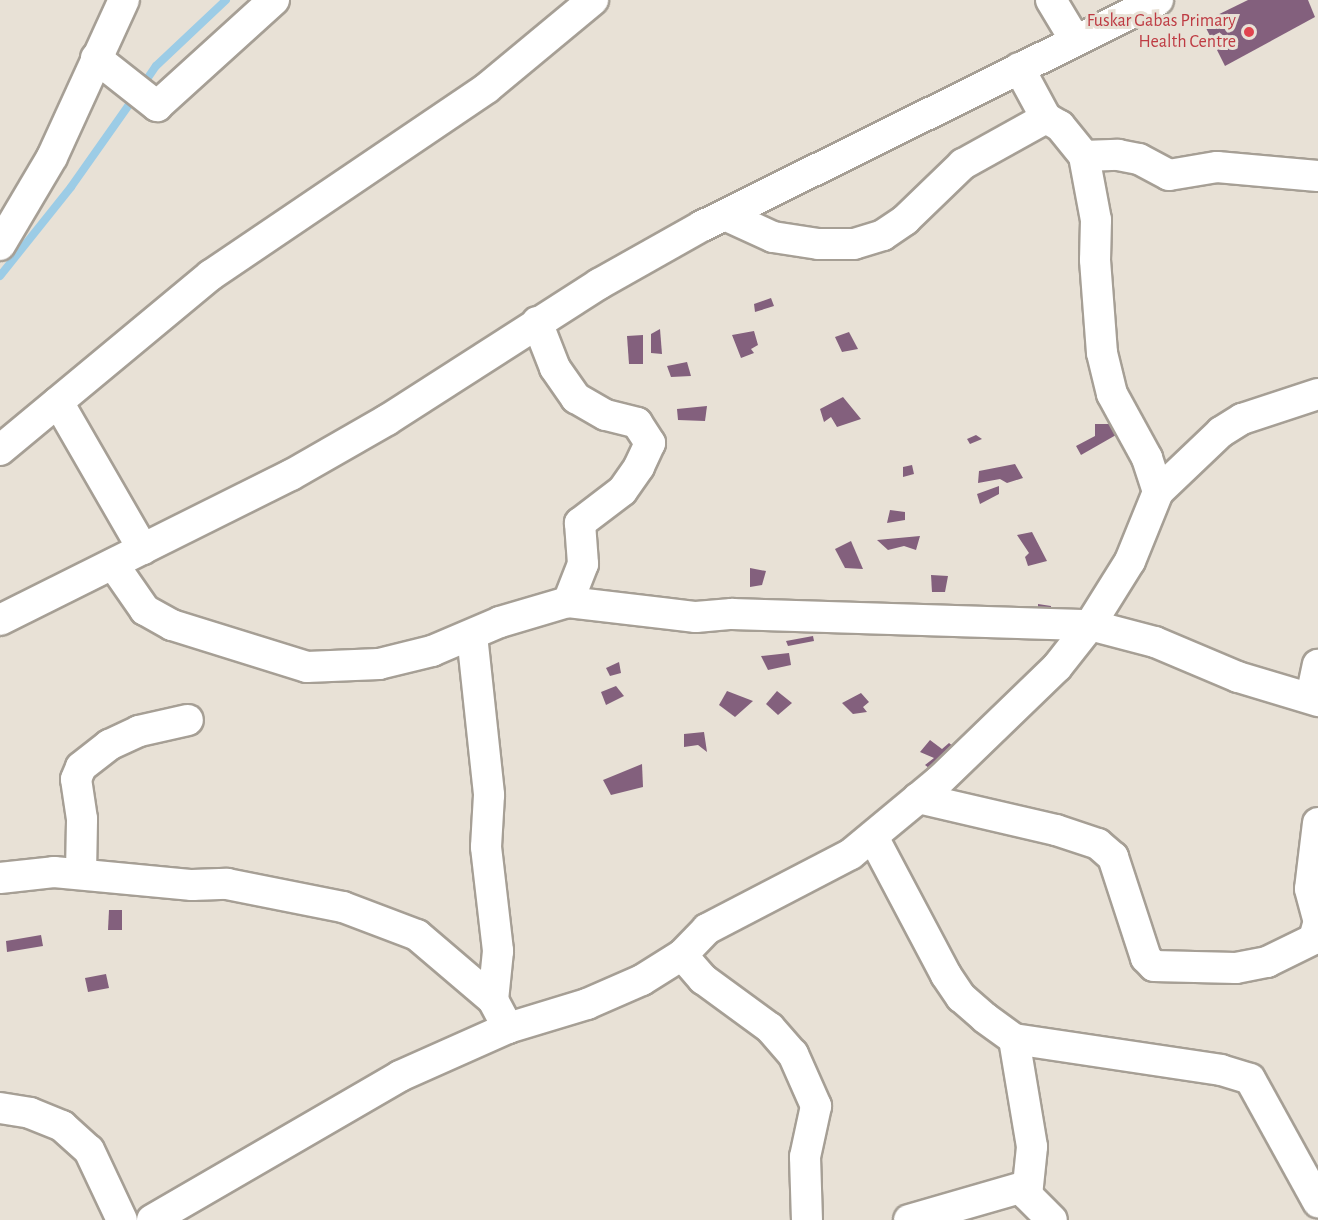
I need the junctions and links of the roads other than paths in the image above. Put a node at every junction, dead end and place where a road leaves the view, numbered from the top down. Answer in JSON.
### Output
{"nodes":[{"id":1,"x":124,"y":0,"type":"edge"},
{"id":2,"x":274,"y":0,"type":"edge"},
{"id":3,"x":592,"y":0,"type":"edge"},
{"id":4,"x":1051,"y":0,"type":"edge"},
{"id":5,"x":1158,"y":0,"type":"edge"},
{"id":6,"x":1075,"y":40,"type":"junction"},
{"id":7,"x":96,"y":58,"type":"junction"},
{"id":8,"x":1019,"y":68,"type":"junction"},
{"id":9,"x":1046,"y":118,"type":"junction"},
{"id":10,"x":1084,"y":156,"type":"junction"},
{"id":11,"x":1318,"y":176,"type":"edge"},
{"id":12,"x":725,"y":215,"type":"junction"},
{"id":13,"x":0,"y":245,"type":"edge"},
{"id":14,"x":537,"y":322,"type":"junction"},
{"id":15,"x":1318,"y":394,"type":"edge"},
{"id":16,"x":57,"y":402,"type":"junction"},
{"id":17,"x":0,"y":450,"type":"edge"},
{"id":18,"x":1158,"y":492,"type":"junction"},
{"id":19,"x":142,"y":549,"type":"junction"},
{"id":20,"x":113,"y":564,"type":"junction"},
{"id":21,"x":568,"y":602,"type":"junction"},
{"id":22,"x":0,"y":620,"type":"edge"},
{"id":23,"x":1090,"y":625,"type":"junction"},
{"id":24,"x":472,"y":635,"type":"junction"},
{"id":25,"x":1318,"y":665,"type":"edge"},
{"id":26,"x":1314,"y":699,"type":"edge"},
{"id":27,"x":188,"y":720,"type":"dead end"},
{"id":28,"x":918,"y":798,"type":"junction"},
{"id":29,"x":1318,"y":823,"type":"edge"},
{"id":30,"x":873,"y":837,"type":"junction"},
{"id":31,"x":81,"y":873,"type":"junction"},
{"id":32,"x":0,"y":878,"type":"edge"},
{"id":33,"x":1318,"y":918,"type":"edge"},
{"id":34,"x":1318,"y":924,"type":"edge"},
{"id":35,"x":682,"y":955,"type":"junction"},
{"id":36,"x":493,"y":1000,"type":"junction"},
{"id":37,"x":508,"y":1028,"type":"junction"},
{"id":38,"x":1014,"y":1039,"type":"junction"},
{"id":39,"x":0,"y":1108,"type":"edge"},
{"id":40,"x":1027,"y":1186,"type":"junction"},
{"id":41,"x":1318,"y":1202,"type":"edge"},
{"id":42,"x":122,"y":1220,"type":"edge"},
{"id":43,"x":152,"y":1220,"type":"edge"},
{"id":44,"x":807,"y":1220,"type":"edge"},
{"id":45,"x":909,"y":1220,"type":"edge"},
{"id":46,"x":1052,"y":1220,"type":"edge"}],
"edges":[{"from":1,"to":7,"type":"street"},
{"from":2,"to":7,"type":"street"},
{"from":3,"to":16,"type":"street"},
{"from":4,"to":6,"type":"street"},
{"from":5,"to":6,"type":"street"},
{"from":6,"to":8,"type":"street"},
{"from":7,"to":13,"type":"street"},
{"from":8,"to":9,"type":"street"},
{"from":8,"to":12,"type":"street"},
{"from":9,"to":10,"type":"street"},
{"from":9,"to":12,"type":"street"},
{"from":10,"to":11,"type":"street"},
{"from":10,"to":18,"type":"street"},
{"from":12,"to":14,"type":"street"},
{"from":14,"to":19,"type":"street"},
{"from":14,"to":21,"type":"street"},
{"from":15,"to":18,"type":"street"},
{"from":16,"to":17,"type":"street"},
{"from":16,"to":19,"type":"street"},
{"from":18,"to":23,"type":"street"},
{"from":19,"to":20,"type":"street"},
{"from":20,"to":22,"type":"street"},
{"from":20,"to":24,"type":"street"},
{"from":21,"to":23,"type":"street"},
{"from":21,"to":24,"type":"street"},
{"from":23,"to":26,"type":"street"},
{"from":23,"to":28,"type":"street"},
{"from":24,"to":36,"type":"street"},
{"from":25,"to":26,"type":"street"},
{"from":27,"to":31,"type":"street"},
{"from":28,"to":30,"type":"street"},
{"from":28,"to":34,"type":"street"},
{"from":29,"to":33,"type":"street"},
{"from":30,"to":35,"type":"street"},
{"from":30,"to":38,"type":"street"},
{"from":31,"to":32,"type":"street"},
{"from":31,"to":36,"type":"street"},
{"from":35,"to":37,"type":"street"},
{"from":35,"to":44,"type":"street"},
{"from":36,"to":37,"type":"street"},
{"from":37,"to":43,"type":"street"},
{"from":38,"to":40,"type":"street"},
{"from":38,"to":41,"type":"street"},
{"from":39,"to":42,"type":"street"},
{"from":40,"to":45,"type":"street"},
{"from":40,"to":46,"type":"street"}]}
